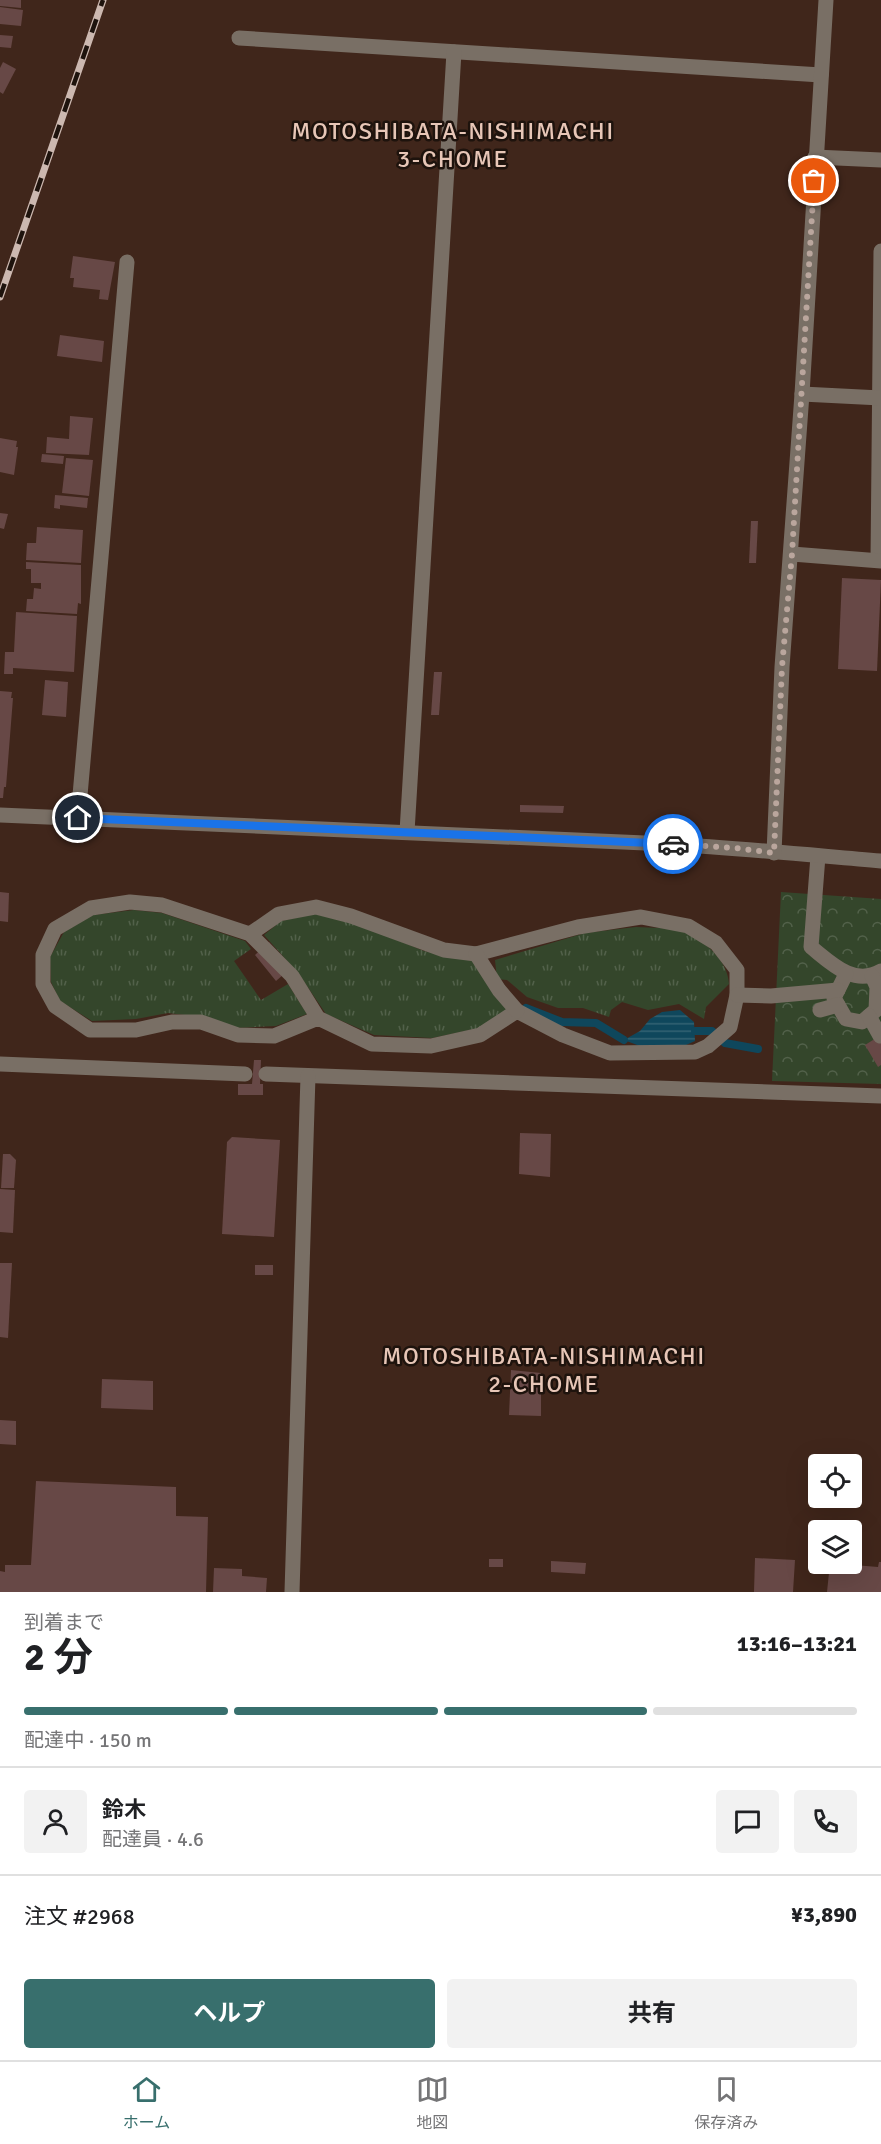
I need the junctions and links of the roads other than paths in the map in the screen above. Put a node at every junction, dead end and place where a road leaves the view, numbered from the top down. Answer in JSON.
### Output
{"nodes":[{"id":1,"x":826,"y":0,"type":"edge"},
{"id":2,"x":239,"y":38,"type":"dead end"},
{"id":3,"x":454,"y":52,"type":"junction"},
{"id":4,"x":821,"y":75,"type":"junction"},
{"id":5,"x":815,"y":157,"type":"junction"},
{"id":6,"x":881,"y":160,"type":"edge"},
{"id":7,"x":881,"y":250,"type":"edge"},
{"id":8,"x":127,"y":262,"type":"dead end"},
{"id":9,"x":802,"y":394,"type":"junction"},
{"id":10,"x":880,"y":398,"type":"edge"},
{"id":11,"x":792,"y":554,"type":"junction"},
{"id":12,"x":879,"y":561,"type":"edge"},
{"id":13,"x":0,"y":815,"type":"edge"},
{"id":14,"x":78,"y":818,"type":"junction"},
{"id":15,"x":407,"y":832,"type":"junction"},
{"id":16,"x":774,"y":853,"type":"junction"},
{"id":17,"x":818,"y":856,"type":"junction"},
{"id":18,"x":881,"y":861,"type":"edge"},
{"id":19,"x":250,"y":934,"type":"junction"},
{"id":20,"x":476,"y":954,"type":"junction"},
{"id":21,"x":846,"y":974,"type":"junction"},
{"id":22,"x":876,"y":974,"type":"edge"},
{"id":23,"x":737,"y":995,"type":"junction"},
{"id":24,"x":838,"y":998,"type":"junction"},
{"id":25,"x":820,"y":1010,"type":"dead end"},
{"id":26,"x":517,"y":1011,"type":"junction"},
{"id":27,"x":869,"y":1016,"type":"junction"},
{"id":28,"x":318,"y":1018,"type":"junction"},
{"id":29,"x":880,"y":1036,"type":"edge"},
{"id":30,"x":0,"y":1064,"type":"edge"},
{"id":31,"x":245,"y":1074,"type":"dead end"},
{"id":32,"x":266,"y":1074,"type":"dead end"},
{"id":33,"x":308,"y":1076,"type":"junction"},
{"id":34,"x":881,"y":1096,"type":"edge"},
{"id":35,"x":292,"y":1592,"type":"edge"}],
"edges":[{"from":1,"to":4,"type":"street"},
{"from":2,"to":3,"type":"street"},
{"from":3,"to":4,"type":"street"},
{"from":3,"to":15,"type":"street"},
{"from":4,"to":5,"type":"street"},
{"from":5,"to":6,"type":"street"},
{"from":5,"to":9,"type":"street"},
{"from":7,"to":10,"type":"street"},
{"from":8,"to":14,"type":"street"},
{"from":9,"to":10,"type":"street"},
{"from":9,"to":11,"type":"street"},
{"from":10,"to":12,"type":"street"},
{"from":11,"to":12,"type":"street"},
{"from":11,"to":16,"type":"street"},
{"from":13,"to":14,"type":"street"},
{"from":14,"to":15,"type":"street"},
{"from":15,"to":16,"type":"street"},
{"from":16,"to":17,"type":"street"},
{"from":17,"to":18,"type":"street"},
{"from":17,"to":21,"type":"street"},
{"from":19,"to":20,"type":"street"},
{"from":19,"to":28,"type":"street"},
{"from":19,"to":28,"type":"street"},
{"from":20,"to":23,"type":"street"},
{"from":20,"to":26,"type":"street"},
{"from":21,"to":22,"type":"street"},
{"from":21,"to":24,"type":"street"},
{"from":22,"to":27,"type":"street"},
{"from":23,"to":24,"type":"street"},
{"from":23,"to":26,"type":"street"},
{"from":24,"to":25,"type":"street"},
{"from":24,"to":27,"type":"street"},
{"from":26,"to":28,"type":"street"},
{"from":27,"to":29,"type":"street"},
{"from":30,"to":31,"type":"street"},
{"from":32,"to":33,"type":"street"},
{"from":33,"to":34,"type":"street"},
{"from":33,"to":35,"type":"street"}]}
